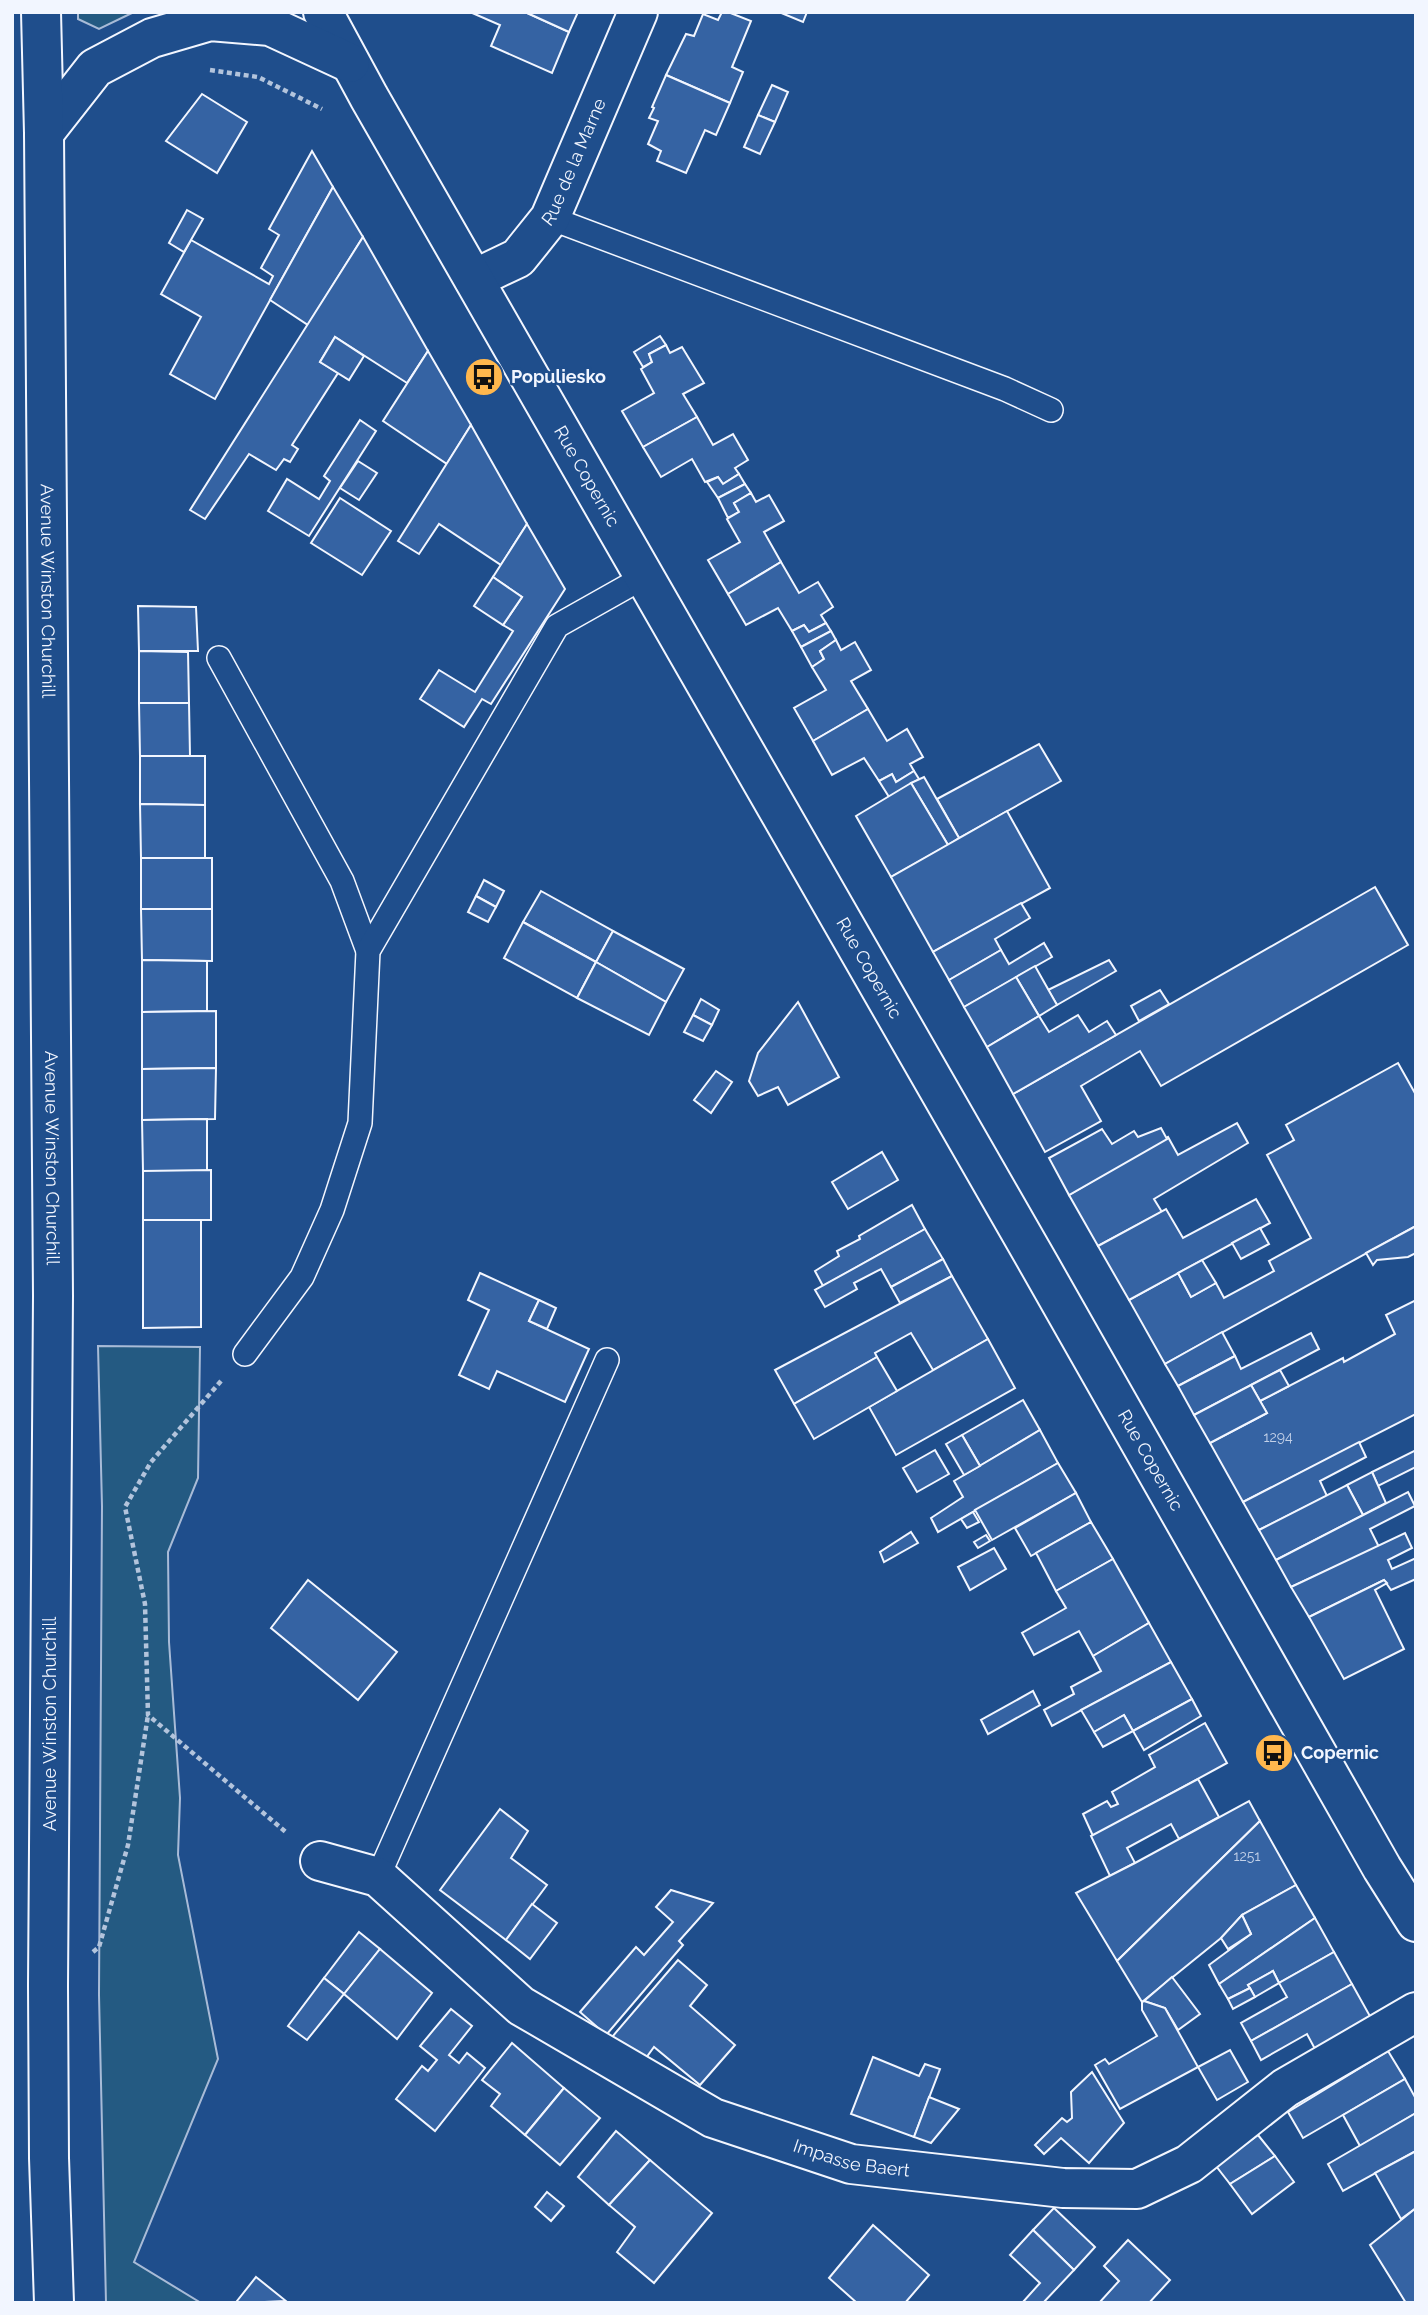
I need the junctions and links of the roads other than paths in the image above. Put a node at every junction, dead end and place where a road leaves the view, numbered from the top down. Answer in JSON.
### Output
{"nodes":[{"id":1,"x":41,"y":12,"type":"edge"},
{"id":2,"x":323,"y":12,"type":"edge"},
{"id":3,"x":638,"y":12,"type":"edge"},
{"id":4,"x":350,"y":63,"type":"junction"},
{"id":5,"x":44,"y":133,"type":"junction"},
{"id":6,"x":550,"y":218,"type":"junction"},
{"id":7,"x":474,"y":279,"type":"junction"},
{"id":8,"x":1051,"y":410,"type":"dead end"},
{"id":9,"x":644,"y":576,"type":"junction"},
{"id":10,"x":219,"y":658,"type":"dead end"},
{"id":11,"x":368,"y":951,"type":"junction"},
{"id":12,"x":245,"y":1354,"type":"road end"},
{"id":13,"x":607,"y":1360,"type":"dead end"},
{"id":14,"x":320,"y":1861,"type":"road end"},
{"id":15,"x":378,"y":1877,"type":"junction"},
{"id":16,"x":1416,"y":1922,"type":"edge"},
{"id":17,"x":1416,"y":2012,"type":"edge"},
{"id":18,"x":54,"y":2303,"type":"edge"}],
"edges":[{"from":1,"to":5,"type":"street","name":"Avenue Winston Churchill"},
{"from":2,"to":4,"type":"street","name":"Rue Copernic"},
{"from":3,"to":6,"type":"street","name":"Rue de la Marne"},
{"from":4,"to":5,"type":"street"},
{"from":4,"to":7,"type":"street","name":"Rue Copernic"},
{"from":5,"to":18,"type":"street","name":"Avenue Winston Churchill"},
{"from":6,"to":7,"type":"street","name":"Rue de la Marne"},
{"from":6,"to":8,"type":"lane"},
{"from":7,"to":9,"type":"street","name":"Rue Copernic"},
{"from":9,"to":11,"type":"lane"},
{"from":9,"to":16,"type":"street","name":"Rue Copernic"},
{"from":10,"to":11,"type":"lane"},
{"from":11,"to":12,"type":"lane"},
{"from":13,"to":15,"type":"lane"},
{"from":14,"to":15,"type":"street","name":"Impasse Baert"},
{"from":15,"to":17,"type":"street","name":"Impasse Baert"}]}
